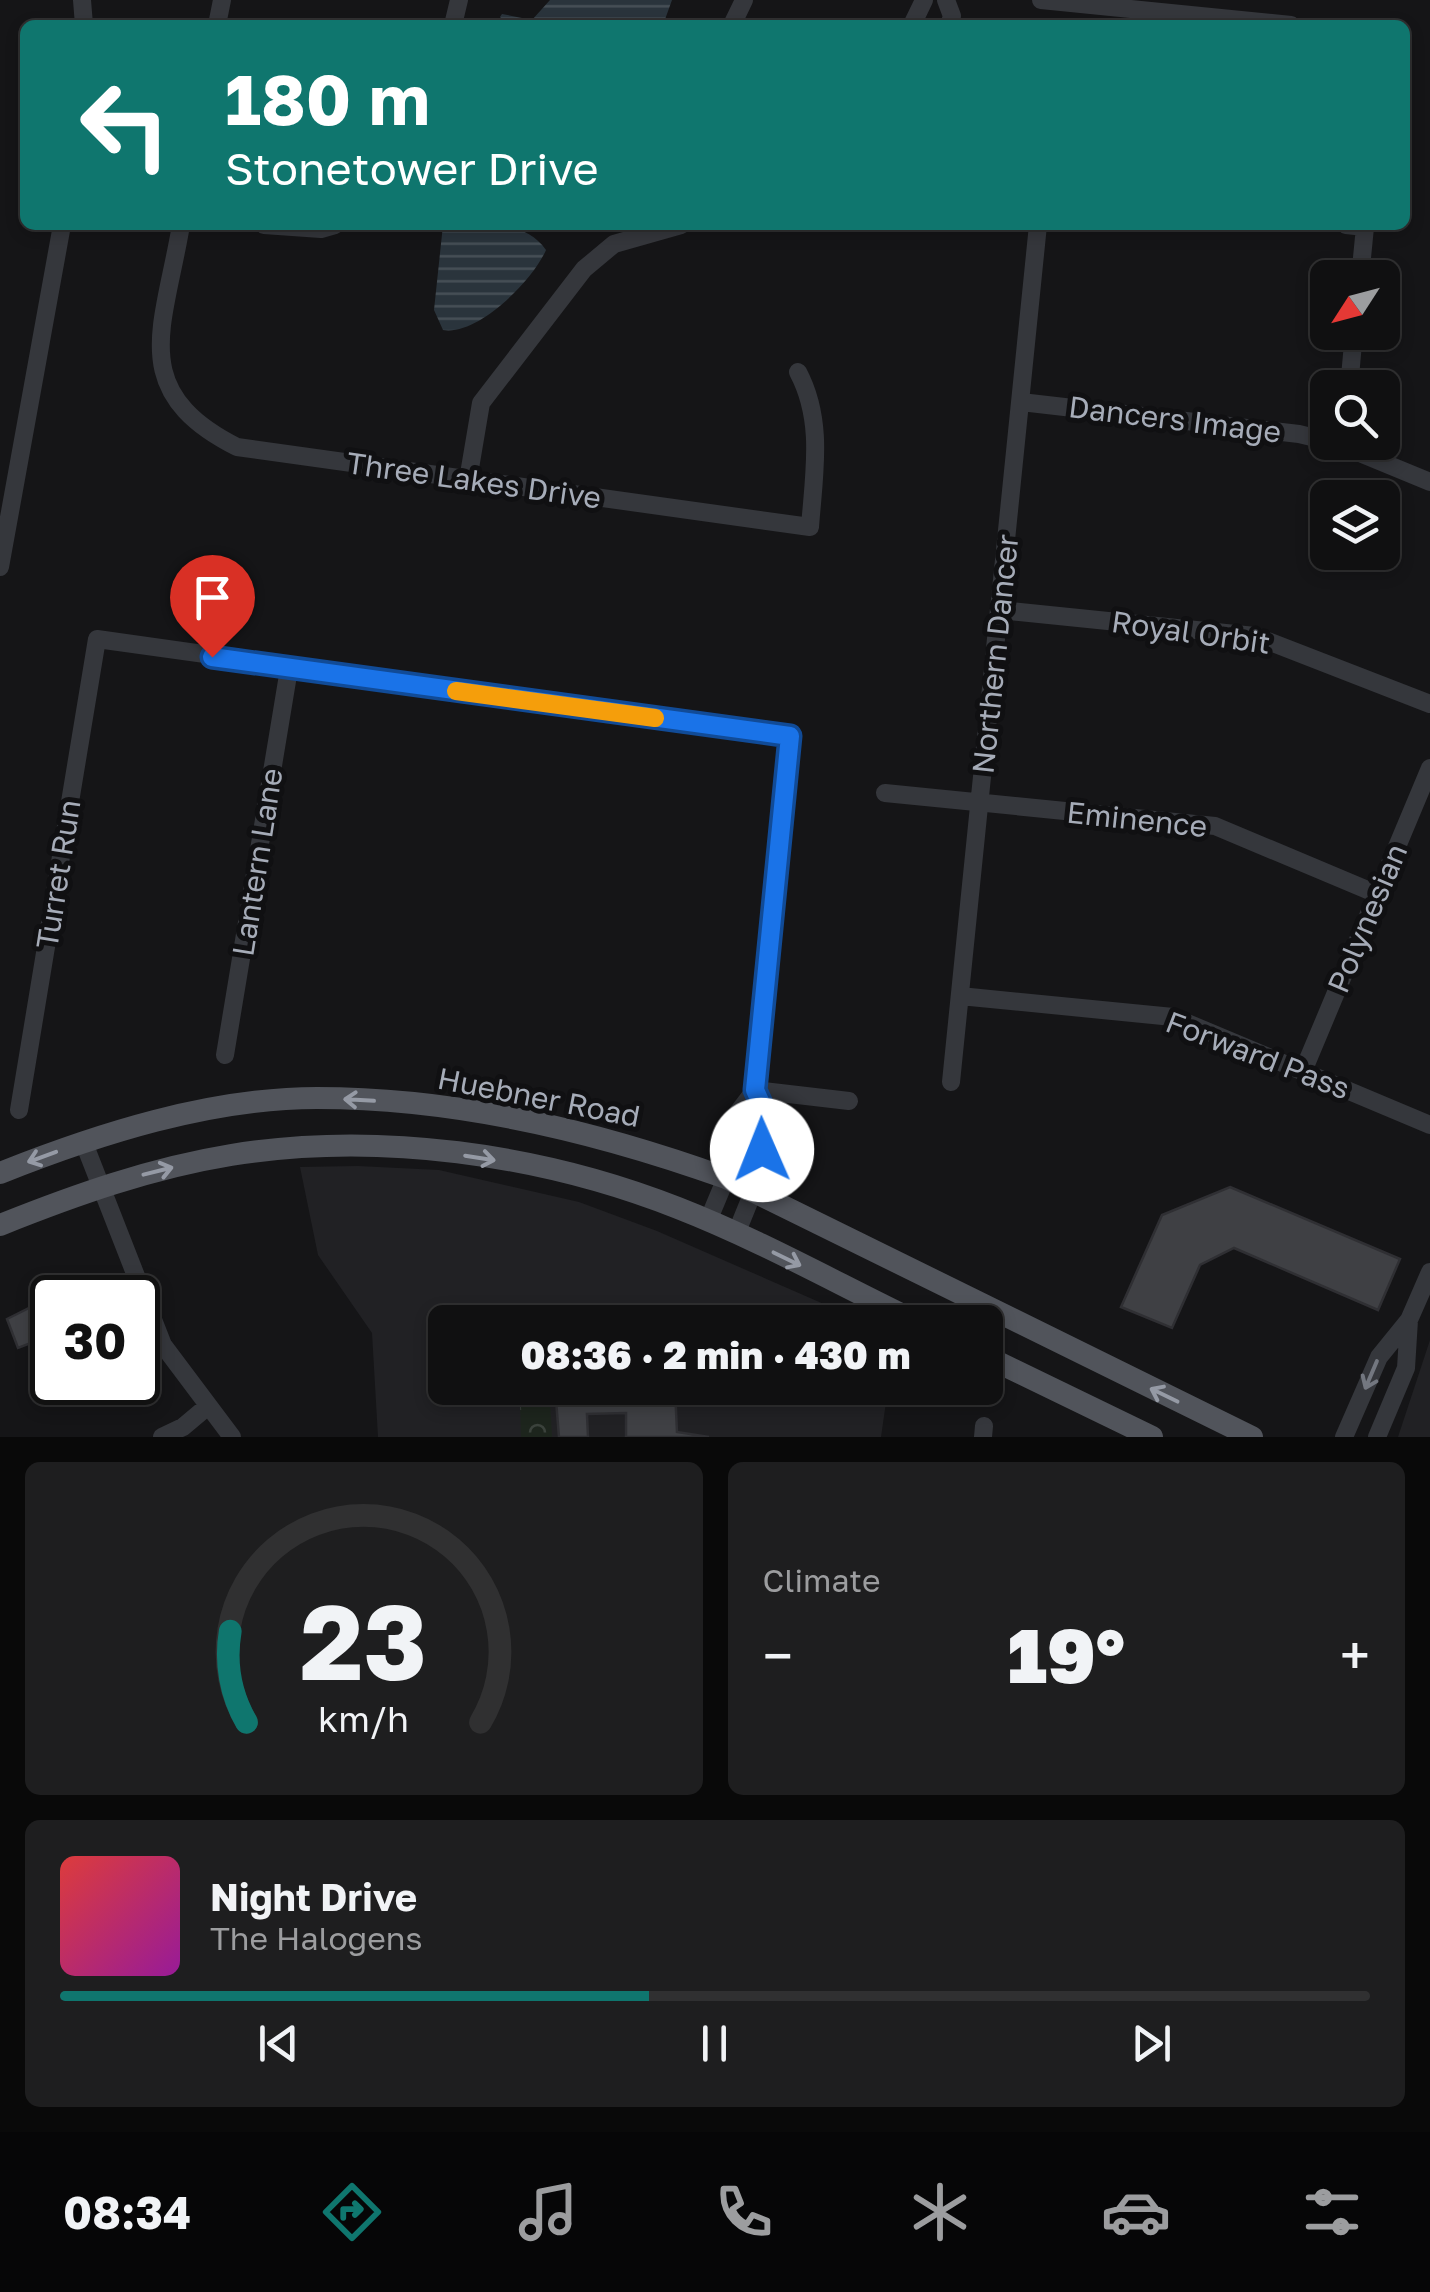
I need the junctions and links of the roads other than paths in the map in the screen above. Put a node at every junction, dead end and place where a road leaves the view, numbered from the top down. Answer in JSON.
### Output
{"nodes":[{"id":1,"x":1041,"y":0,"type":"edge"},
{"id":2,"x":1241,"y":20,"type":"edge"},
{"id":3,"x":61,"y":230,"type":"edge"},
{"id":4,"x":180,"y":230,"type":"edge"},
{"id":5,"x":663,"y":230,"type":"edge"},
{"id":6,"x":1038,"y":230,"type":"edge"},
{"id":7,"x":1356,"y":230,"type":"edge"},
{"id":8,"x":1359,"y":260,"type":"edge"},
{"id":9,"x":798,"y":372,"type":"dead end"},
{"id":10,"x":1021,"y":402,"type":"junction"},
{"id":11,"x":1310,"y":437,"type":"edge"},
{"id":12,"x":1377,"y":460,"type":"edge"},
{"id":13,"x":468,"y":480,"type":"junction"},
{"id":14,"x":1430,"y":482,"type":"edge"},
{"id":15,"x":0,"y":567,"type":"edge"},
{"id":16,"x":1000,"y":610,"type":"junction"},
{"id":17,"x":289,"y":669,"type":"junction"},
{"id":18,"x":1430,"y":704,"type":"edge"},
{"id":19,"x":1430,"y":768,"type":"edge"},
{"id":20,"x":885,"y":793,"type":"dead end"},
{"id":21,"x":980,"y":802,"type":"junction"},
{"id":22,"x":1377,"y":894,"type":"junction"},
{"id":23,"x":960,"y":996,"type":"junction"},
{"id":24,"x":224,"y":1055,"type":"dead end"},
{"id":25,"x":1304,"y":1069,"type":"junction"},
{"id":26,"x":952,"y":1082,"type":"dead end"},
{"id":27,"x":755,"y":1090,"type":"junction"},
{"id":28,"x":849,"y":1100,"type":"dead end"},
{"id":29,"x":19,"y":1110,"type":"dead end"},
{"id":30,"x":1430,"y":1125,"type":"edge"},
{"id":31,"x":84,"y":1142,"type":"junction"},
{"id":32,"x":0,"y":1173,"type":"edge"},
{"id":33,"x":726,"y":1178,"type":"junction"},
{"id":34,"x":100,"y":1186,"type":"junction"},
{"id":35,"x":753,"y":1192,"type":"junction"},
{"id":36,"x":708,"y":1221,"type":"junction"},
{"id":37,"x":0,"y":1225,"type":"edge"},
{"id":38,"x":736,"y":1234,"type":"junction"},
{"id":39,"x":1430,"y":1272,"type":"edge"},
{"id":40,"x":882,"y":1305,"type":"edge"},
{"id":41,"x":1409,"y":1320,"type":"junction"},
{"id":42,"x":1003,"y":1365,"type":"edge"},
{"id":43,"x":208,"y":1406,"type":"junction"},
{"id":44,"x":162,"y":1437,"type":"edge"},
{"id":45,"x":232,"y":1437,"type":"edge"},
{"id":46,"x":1152,"y":1437,"type":"edge"},
{"id":47,"x":1252,"y":1437,"type":"edge"},
{"id":48,"x":1344,"y":1437,"type":"edge"},
{"id":49,"x":1377,"y":1437,"type":"edge"}],
"edges":[{"from":1,"to":2,"type":"street"},
{"from":3,"to":15,"type":"street"},
{"from":4,"to":13,"type":"street","name":"Three Lakes Drive"},
{"from":5,"to":13,"type":"street"},
{"from":6,"to":10,"type":"street","name":"Northern Dancer"},
{"from":7,"to":8,"type":"street"},
{"from":9,"to":13,"type":"street","name":"Three Lakes Drive"},
{"from":10,"to":11,"type":"street","name":"Dancers Image"},
{"from":10,"to":16,"type":"street","name":"Northern Dancer"},
{"from":12,"to":14,"type":"street","name":"Dancers Image"},
{"from":16,"to":18,"type":"street","name":"Royal Orbit"},
{"from":16,"to":21,"type":"street","name":"Northern Dancer"},
{"from":17,"to":24,"type":"street","name":"Lantern Lane"},
{"from":17,"to":27,"type":"street"},
{"from":17,"to":29,"type":"street","name":"Turret Run"},
{"from":19,"to":22,"type":"street","name":"Polynesian"},
{"from":20,"to":21,"type":"street","name":"Eminence"},
{"from":21,"to":22,"type":"street","name":"Eminence"},
{"from":21,"to":23,"type":"street","name":"Northern Dancer"},
{"from":22,"to":25,"type":"street","name":"Polynesian"},
{"from":23,"to":25,"type":"street","name":"Forward Pass"},
{"from":23,"to":26,"type":"street","name":"Northern Dancer"},
{"from":25,"to":30,"type":"street","name":"Forward Pass"},
{"from":27,"to":28,"type":"street"},
{"from":27,"to":33,"type":"street"},
{"from":27,"to":35,"type":"street"},
{"from":31,"to":32,"type":"main road","name":"Huebner Road","one_way":true},
{"from":33,"to":31,"type":"main road","name":"Huebner Road","one_way":true},
{"from":31,"to":34,"type":"street"},
{"from":33,"to":35,"type":"main road","name":"Huebner Road"},
{"from":33,"to":36,"type":"street"},
{"from":34,"to":36,"type":"main road","one_way":true},
{"from":34,"to":37,"type":"main road"},
{"from":34,"to":43,"type":"street"},
{"from":35,"to":38,"type":"street"},
{"from":47,"to":35,"type":"main road","name":"Huebner Road","one_way":true},
{"from":36,"to":38,"type":"main road"},
{"from":38,"to":40,"type":"main road","one_way":true},
{"from":39,"to":41,"type":"street"},
{"from":41,"to":48,"type":"street","one_way":true},
{"from":41,"to":49,"type":"street"},
{"from":42,"to":46,"type":"main road"},
{"from":43,"to":44,"type":"street"},
{"from":43,"to":45,"type":"street"}]}
